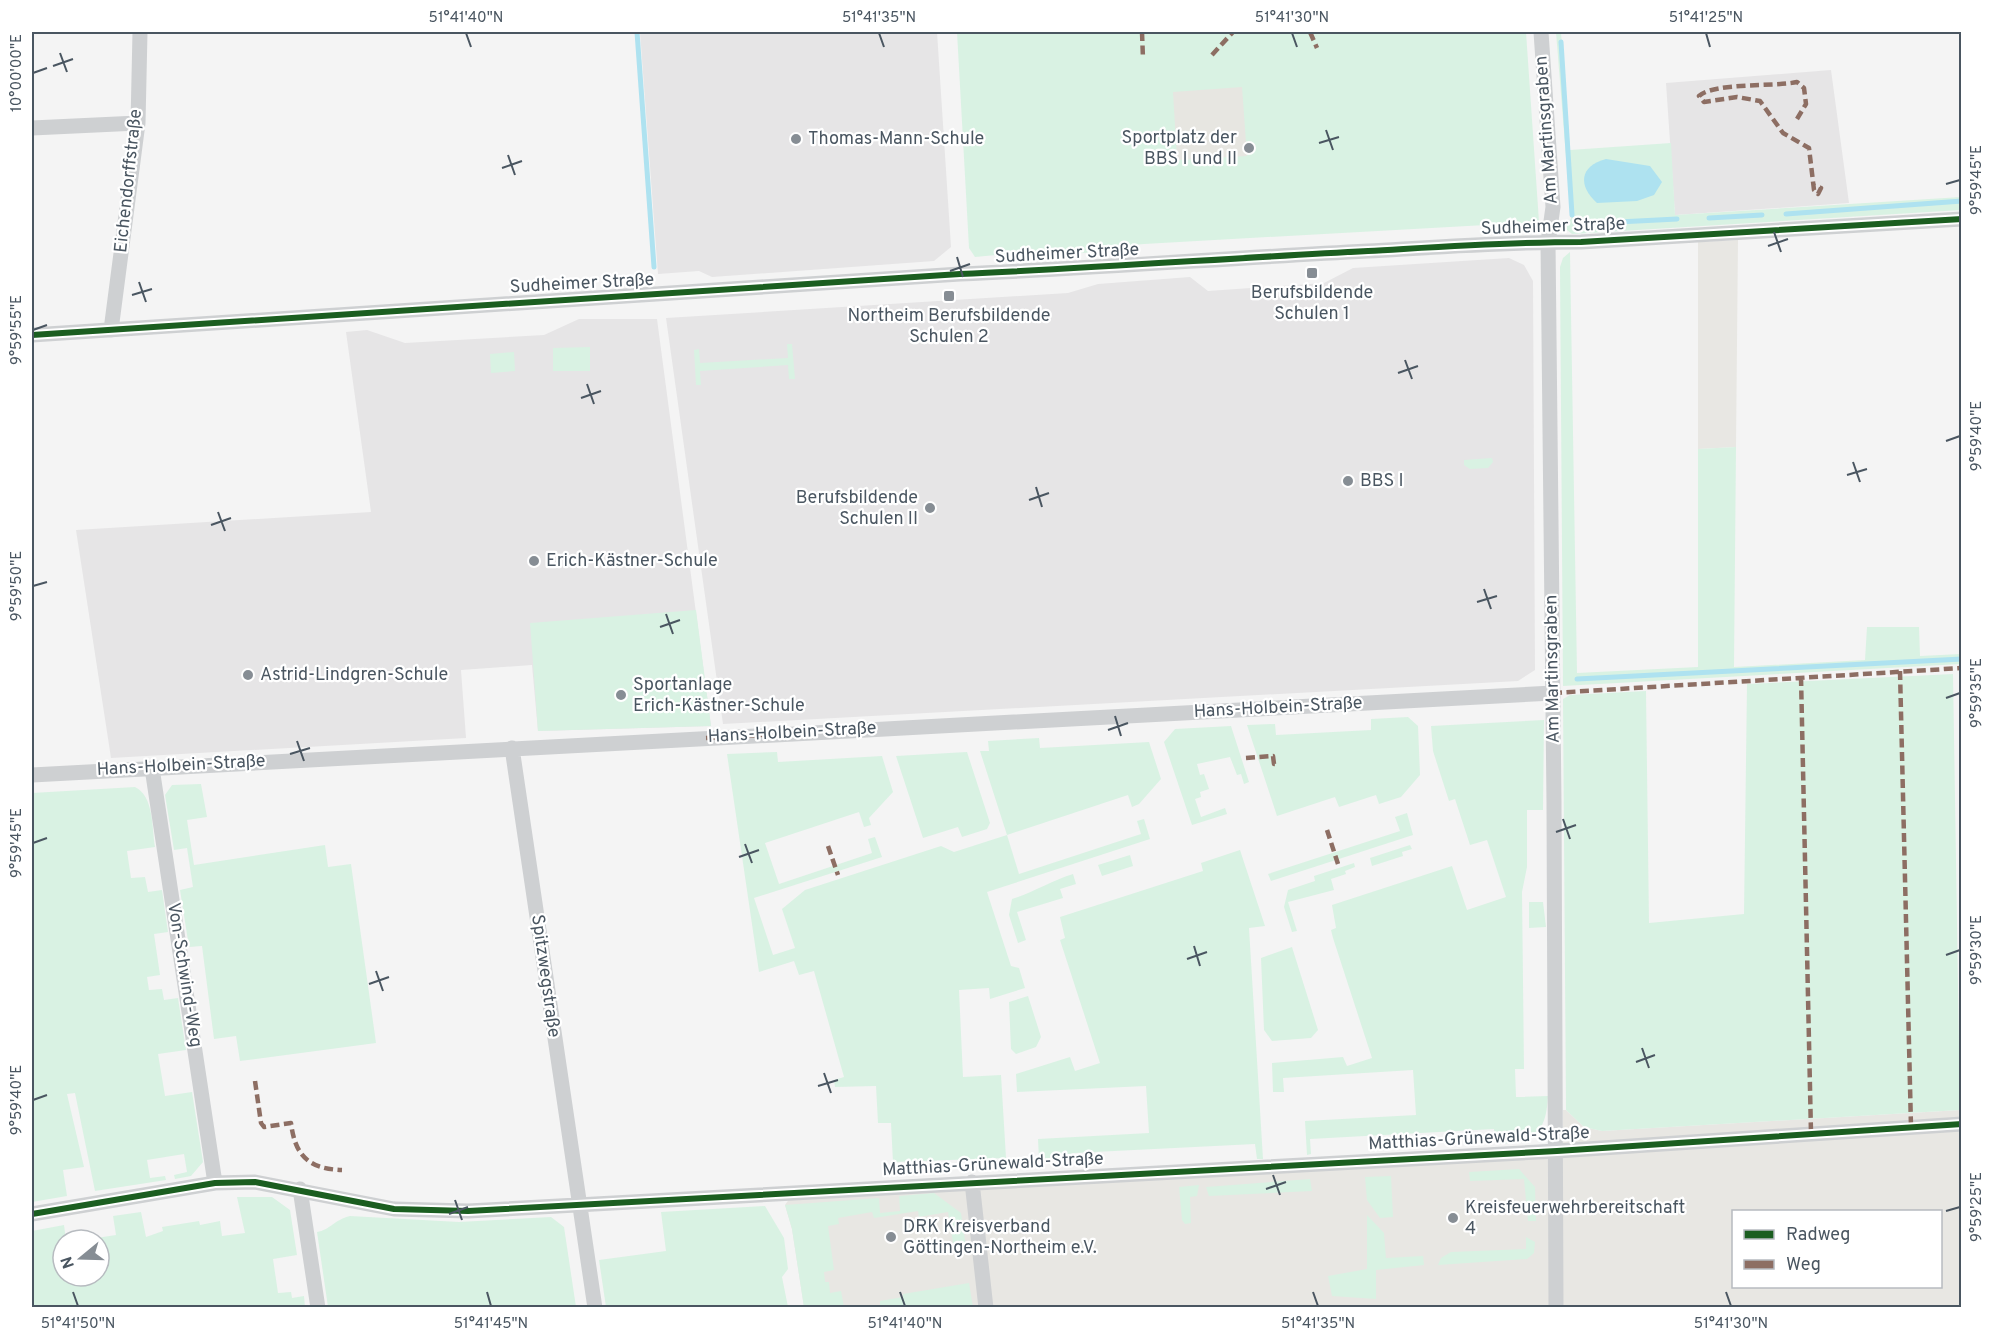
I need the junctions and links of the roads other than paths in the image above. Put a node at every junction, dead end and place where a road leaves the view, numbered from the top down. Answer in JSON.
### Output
{"nodes":[{"id":1,"x":140,"y":32,"type":"edge"},
{"id":2,"x":1541,"y":32,"type":"edge"},
{"id":3,"x":138,"y":123,"type":"junction"},
{"id":4,"x":32,"y":128,"type":"edge"},
{"id":5,"x":1962,"y":219,"type":"edge"},
{"id":6,"x":1548,"y":242,"type":"junction"},
{"id":7,"x":111,"y":330,"type":"junction"},
{"id":8,"x":32,"y":335,"type":"edge"},
{"id":9,"x":1553,"y":693,"type":"junction"},
{"id":10,"x":512,"y":748,"type":"junction"},
{"id":11,"x":152,"y":768,"type":"junction"},
{"id":12,"x":32,"y":775,"type":"edge"},
{"id":13,"x":1962,"y":1124,"type":"edge"},
{"id":14,"x":1557,"y":1151,"type":"junction"},
{"id":15,"x":972,"y":1182,"type":"junction"},
{"id":16,"x":215,"y":1183,"type":"junction"},
{"id":17,"x":300,"y":1189,"type":"junction"},
{"id":18,"x":579,"y":1205,"type":"junction"},
{"id":19,"x":32,"y":1214,"type":"edge"},
{"id":20,"x":318,"y":1308,"type":"edge"},
{"id":21,"x":595,"y":1308,"type":"edge"},
{"id":22,"x":986,"y":1308,"type":"edge"},
{"id":23,"x":1556,"y":1308,"type":"edge"}],
"edges":[{"from":1,"to":3,"type":"street","name":"Eichendorffstraße"},
{"from":2,"to":6,"type":"street","name":"Am Martinsgraben"},
{"from":3,"to":4,"type":"street"},
{"from":3,"to":7,"type":"street","name":"Eichendorffstraße"},
{"from":5,"to":6,"type":"street","name":"Sudheimer Straße"},
{"from":6,"to":7,"type":"street","name":"Sudheimer Straße"},
{"from":6,"to":9,"type":"street","name":"Am Martinsgraben"},
{"from":7,"to":8,"type":"street","name":"Sudheimer Straße"},
{"from":9,"to":10,"type":"street","name":"Hans-Holbein-Straße"},
{"from":9,"to":14,"type":"street","name":"Am Martinsgraben"},
{"from":10,"to":11,"type":"street","name":"Hans-Holbein-Straße"},
{"from":10,"to":18,"type":"street","name":"Spitzwegstraße"},
{"from":11,"to":12,"type":"street","name":"Hans-Holbein-Straße"},
{"from":11,"to":16,"type":"street","name":"Von-Schwind-Weg"},
{"from":13,"to":14,"type":"street","name":"Matthias-Grünewald-Straße"},
{"from":14,"to":15,"type":"street","name":"Matthias-Grünewald-Straße"},
{"from":14,"to":23,"type":"street","name":"Am Martinsgraben"},
{"from":15,"to":18,"type":"street","name":"Matthias-Grünewald-Straße"},
{"from":15,"to":22,"type":"street"},
{"from":16,"to":17,"type":"street","name":"Matthias-Grünewald-Straße"},
{"from":16,"to":19,"type":"street","name":"Matthias-Grünewald-Straße"},
{"from":17,"to":18,"type":"street","name":"Matthias-Grünewald-Straße"},
{"from":17,"to":20,"type":"street"},
{"from":18,"to":21,"type":"street","name":"Spitzwegstraße"}]}
